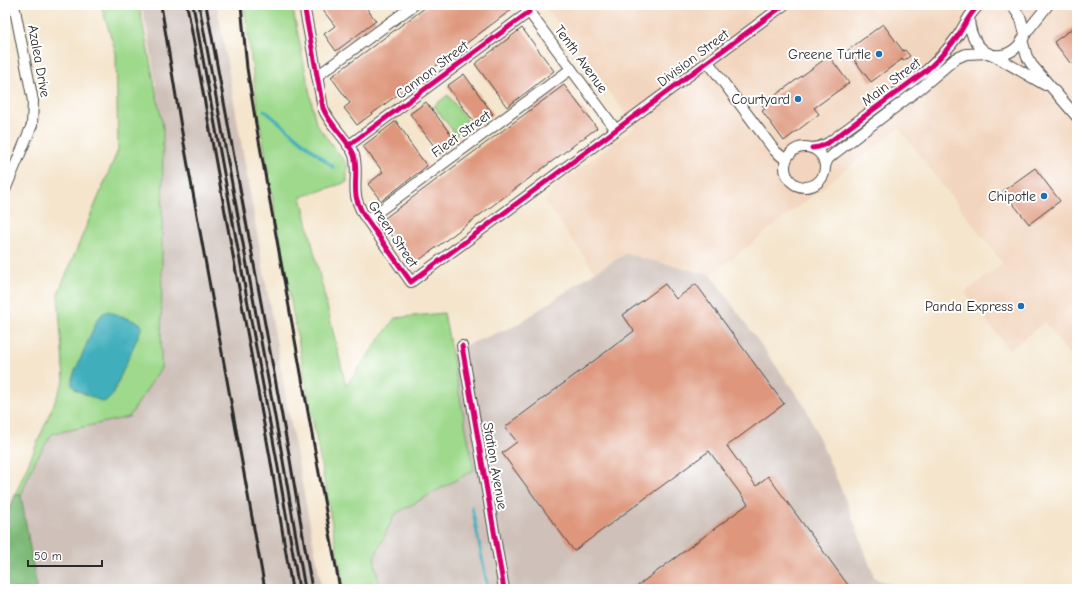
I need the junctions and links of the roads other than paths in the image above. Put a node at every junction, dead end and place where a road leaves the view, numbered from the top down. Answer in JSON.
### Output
{"nodes":[{"id":1,"x":14,"y":5,"type":"edge"},
{"id":2,"x":304,"y":5,"type":"edge"},
{"id":3,"x":414,"y":5,"type":"edge"},
{"id":4,"x":784,"y":5,"type":"edge"},
{"id":5,"x":1012,"y":5,"type":"edge"},
{"id":6,"x":1048,"y":5,"type":"edge"},
{"id":7,"x":977,"y":6,"type":"edge"},
{"id":8,"x":527,"y":9,"type":"edge"},
{"id":9,"x":969,"y":17,"type":"junction"},
{"id":10,"x":1024,"y":37,"type":"junction"},
{"id":11,"x":990,"y":54,"type":"junction"},
{"id":12,"x":708,"y":62,"type":"junction"},
{"id":13,"x":571,"y":69,"type":"junction"},
{"id":14,"x":317,"y":76,"type":"junction"},
{"id":15,"x":1050,"y":88,"type":"junction"},
{"id":16,"x":1077,"y":117,"type":"edge"},
{"id":17,"x":616,"y":130,"type":"junction"},
{"id":18,"x":348,"y":146,"type":"junction"},
{"id":19,"x":812,"y":148,"type":"junction"},
{"id":20,"x":786,"y":160,"type":"junction"},
{"id":21,"x":825,"y":166,"type":"junction"},
{"id":22,"x":5,"y":190,"type":"edge"},
{"id":23,"x":367,"y":220,"type":"junction"},
{"id":24,"x":462,"y":346,"type":"dead end"},
{"id":25,"x":504,"y":589,"type":"edge"}],
"edges":[{"from":1,"to":22,"type":"street","name":"Azalea Drive"},
{"from":2,"to":14,"type":"street","name":"Green Street"},
{"from":3,"to":14,"type":"street"},
{"from":4,"to":12,"type":"street","name":"Division Street"},
{"from":5,"to":10,"type":"street"},
{"from":6,"to":10,"type":"street"},
{"from":7,"to":9,"type":"street","name":"Main Street"},
{"from":8,"to":13,"type":"street","name":"Tenth Avenue"},
{"from":8,"to":18,"type":"street","name":"Cannon Street"},
{"from":9,"to":11,"type":"street"},
{"from":9,"to":19,"type":"street","name":"Main Street"},
{"from":10,"to":11,"type":"street","name":"Main Street"},
{"from":10,"to":15,"type":"street"},
{"from":11,"to":15,"type":"street"},
{"from":11,"to":21,"type":"street","name":"Main Street"},
{"from":12,"to":17,"type":"street","name":"Division Street"},
{"from":12,"to":20,"type":"street"},
{"from":13,"to":17,"type":"street","name":"Tenth Avenue"},
{"from":13,"to":23,"type":"street","name":"Fleet Street"},
{"from":14,"to":18,"type":"street","name":"Green Street"},
{"from":15,"to":16,"type":"street"},
{"from":17,"to":23,"type":"street","name":"Green Street"},
{"from":18,"to":23,"type":"street","name":"Green Street"},
{"from":19,"to":20,"type":"street"},
{"from":19,"to":21,"type":"street"},
{"from":20,"to":21,"type":"street"},
{"from":24,"to":25,"type":"street","name":"Station Avenue"}]}
